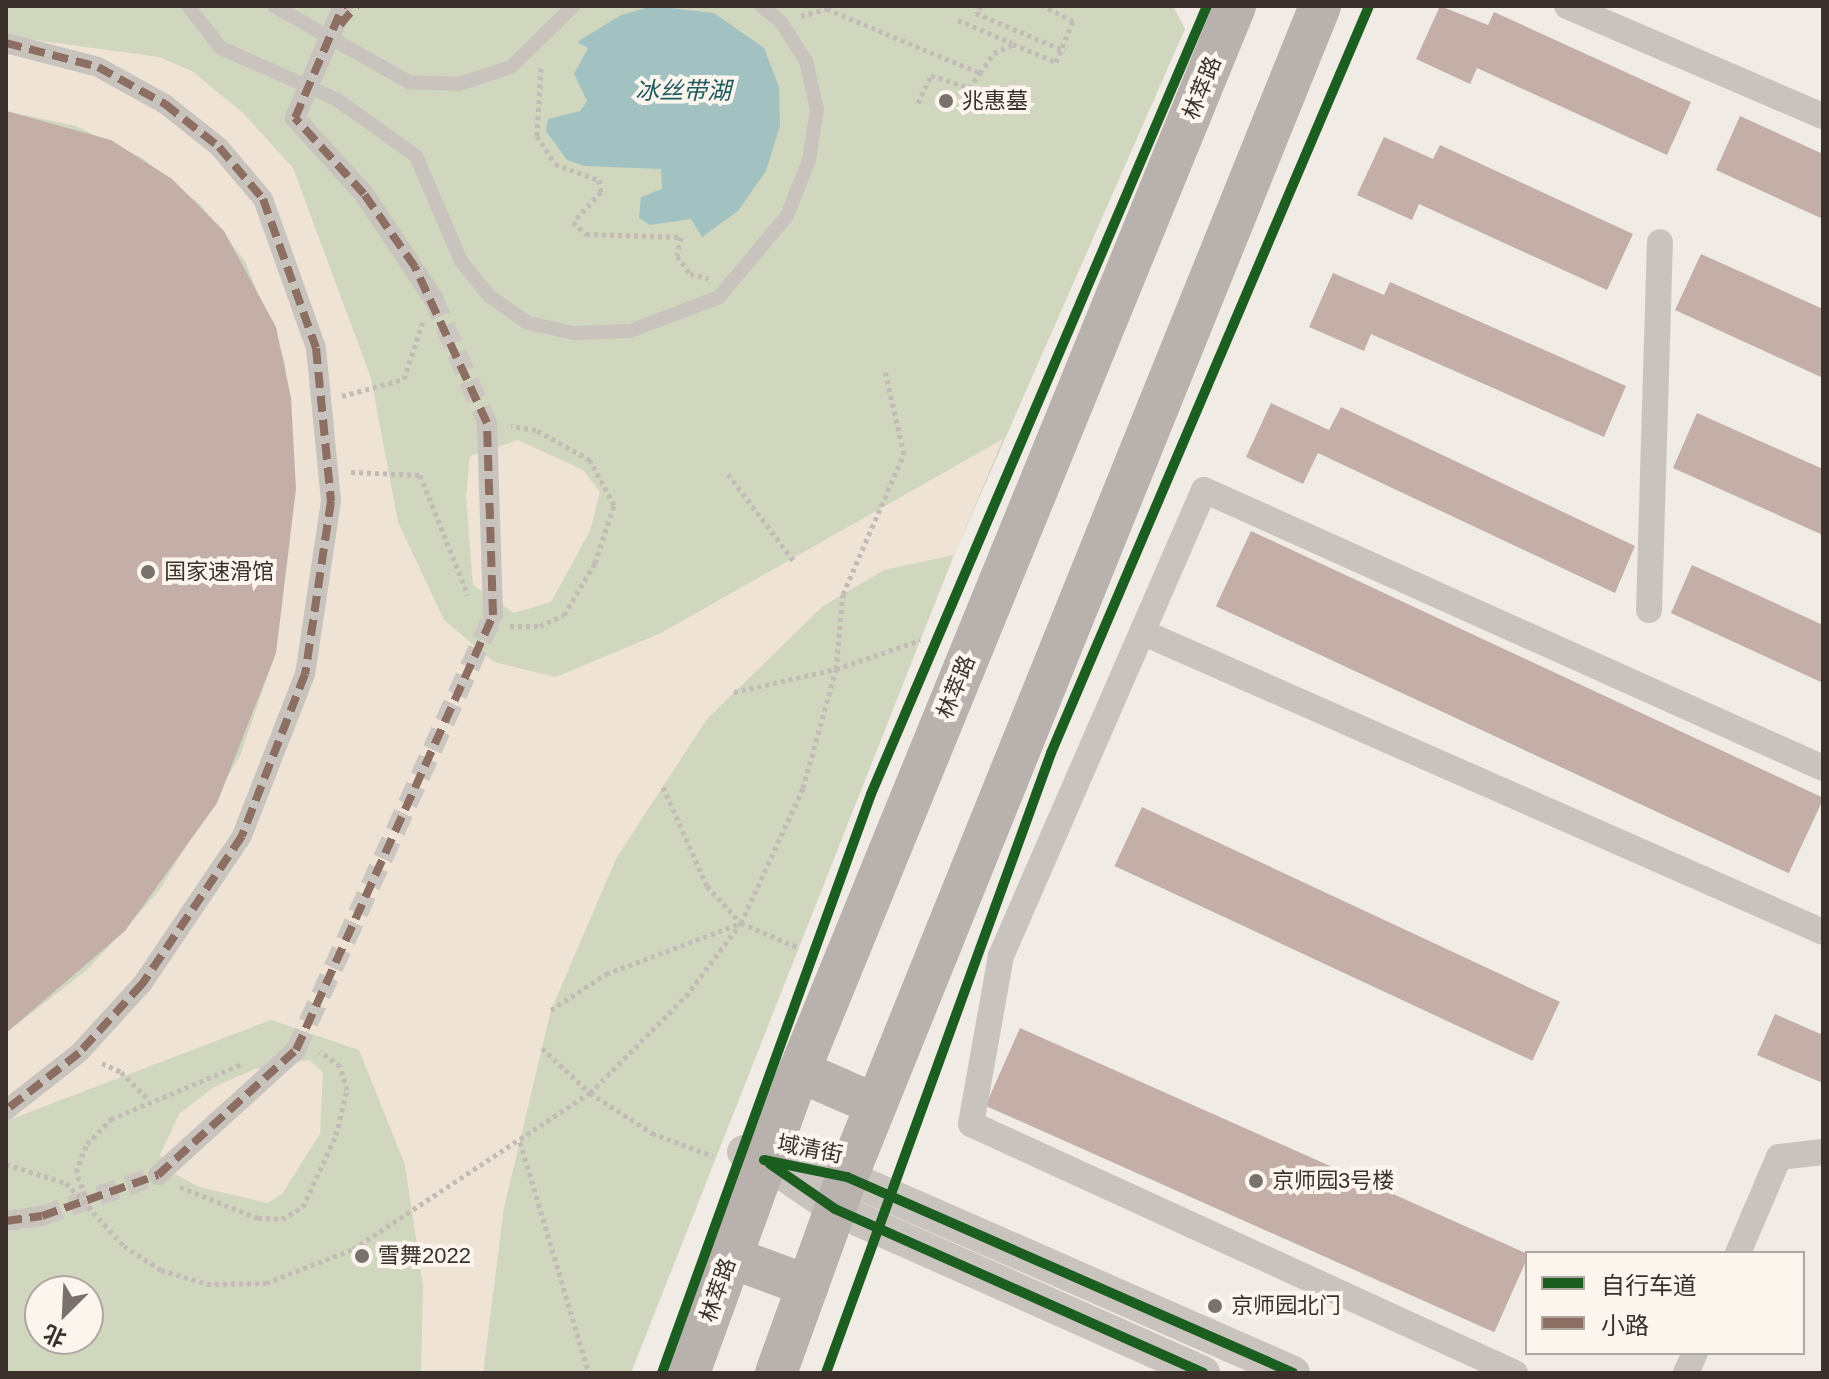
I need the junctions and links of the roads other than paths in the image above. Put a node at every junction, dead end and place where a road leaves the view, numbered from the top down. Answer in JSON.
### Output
{"nodes":[{"id":1,"x":188,"y":6,"type":"edge"},
{"id":2,"x":274,"y":6,"type":"edge"},
{"id":3,"x":343,"y":6,"type":"edge"},
{"id":4,"x":356,"y":6,"type":"edge"},
{"id":5,"x":573,"y":6,"type":"edge"},
{"id":6,"x":761,"y":6,"type":"edge"},
{"id":7,"x":1235,"y":6,"type":"edge"},
{"id":8,"x":1320,"y":6,"type":"edge"},
{"id":9,"x":1567,"y":6,"type":"edge"},
{"id":10,"x":329,"y":37,"type":"junction"},
{"id":11,"x":6,"y":43,"type":"edge"},
{"id":12,"x":308,"y":87,"type":"junction"},
{"id":13,"x":1823,"y":116,"type":"edge"},
{"id":14,"x":1660,"y":242,"type":"dead end"},
{"id":15,"x":430,"y":305,"type":"tunnel mouth"},
{"id":16,"x":487,"y":423,"type":"tunnel mouth"},
{"id":17,"x":1649,"y":610,"type":"dead end"},
{"id":18,"x":496,"y":618,"type":"tunnel mouth"},
{"id":19,"x":1142,"y":632,"type":"junction"},
{"id":20,"x":1823,"y":768,"type":"edge"},
{"id":21,"x":1823,"y":932,"type":"edge"},
{"id":22,"x":296,"y":1050,"type":"tunnel mouth"},
{"id":23,"x":799,"y":1071,"type":"junction"},
{"id":24,"x":876,"y":1105,"type":"junction"},
{"id":25,"x":6,"y":1110,"type":"edge"},
{"id":26,"x":1823,"y":1152,"type":"edge"},
{"id":27,"x":740,"y":1156,"type":"junction"},
{"id":28,"x":158,"y":1175,"type":"tunnel mouth"},
{"id":29,"x":841,"y":1193,"type":"junction"},
{"id":30,"x":42,"y":1216,"type":"tunnel mouth"},
{"id":31,"x":6,"y":1221,"type":"edge"},
{"id":32,"x":1739,"y":1251,"type":"edge"},
{"id":33,"x":730,"y":1257,"type":"junction"},
{"id":34,"x":808,"y":1286,"type":"junction"},
{"id":35,"x":689,"y":1373,"type":"edge"},
{"id":36,"x":776,"y":1373,"type":"edge"},
{"id":37,"x":1203,"y":1373,"type":"edge"},
{"id":38,"x":1293,"y":1373,"type":"edge"},
{"id":39,"x":1515,"y":1373,"type":"edge"}],
"edges":[{"from":1,"to":12,"type":"lane"},
{"from":2,"to":10,"type":"lane"},
{"from":3,"to":10,"type":"street"},
{"from":4,"to":10,"type":"street"},
{"from":5,"to":10,"type":"lane"},
{"from":6,"to":12,"type":"lane"},
{"from":7,"to":23,"type":"main road","name":"林萃路"},
{"from":8,"to":24,"type":"main road"},
{"from":9,"to":13,"type":"street"},
{"from":10,"to":12,"type":"street"},
{"from":11,"to":25,"type":"street"},
{"from":12,"to":15,"type":"street"},
{"from":14,"to":17,"type":"street"},
{"from":16,"to":18,"type":"street"},
{"from":19,"to":20,"type":"street"},
{"from":19,"to":21,"type":"street"},
{"from":19,"to":39,"type":"street"},
{"from":22,"to":28,"type":"street"},
{"from":23,"to":24,"type":"main road"},
{"from":23,"to":27,"type":"main road","name":"林萃路"},
{"from":24,"to":29,"type":"main road"},
{"from":26,"to":32,"type":"street"},
{"from":27,"to":29,"type":"street","name":"域清街"},
{"from":27,"to":33,"type":"main road","name":"林萃路"},
{"from":29,"to":34,"type":"main road"},
{"from":29,"to":37,"type":"street","name":"域清街"},
{"from":29,"to":38,"type":"street","name":"域清街"},
{"from":30,"to":31,"type":"street"},
{"from":33,"to":34,"type":"main road"},
{"from":33,"to":35,"type":"main road","name":"林萃路"},
{"from":34,"to":36,"type":"main road"}]}
